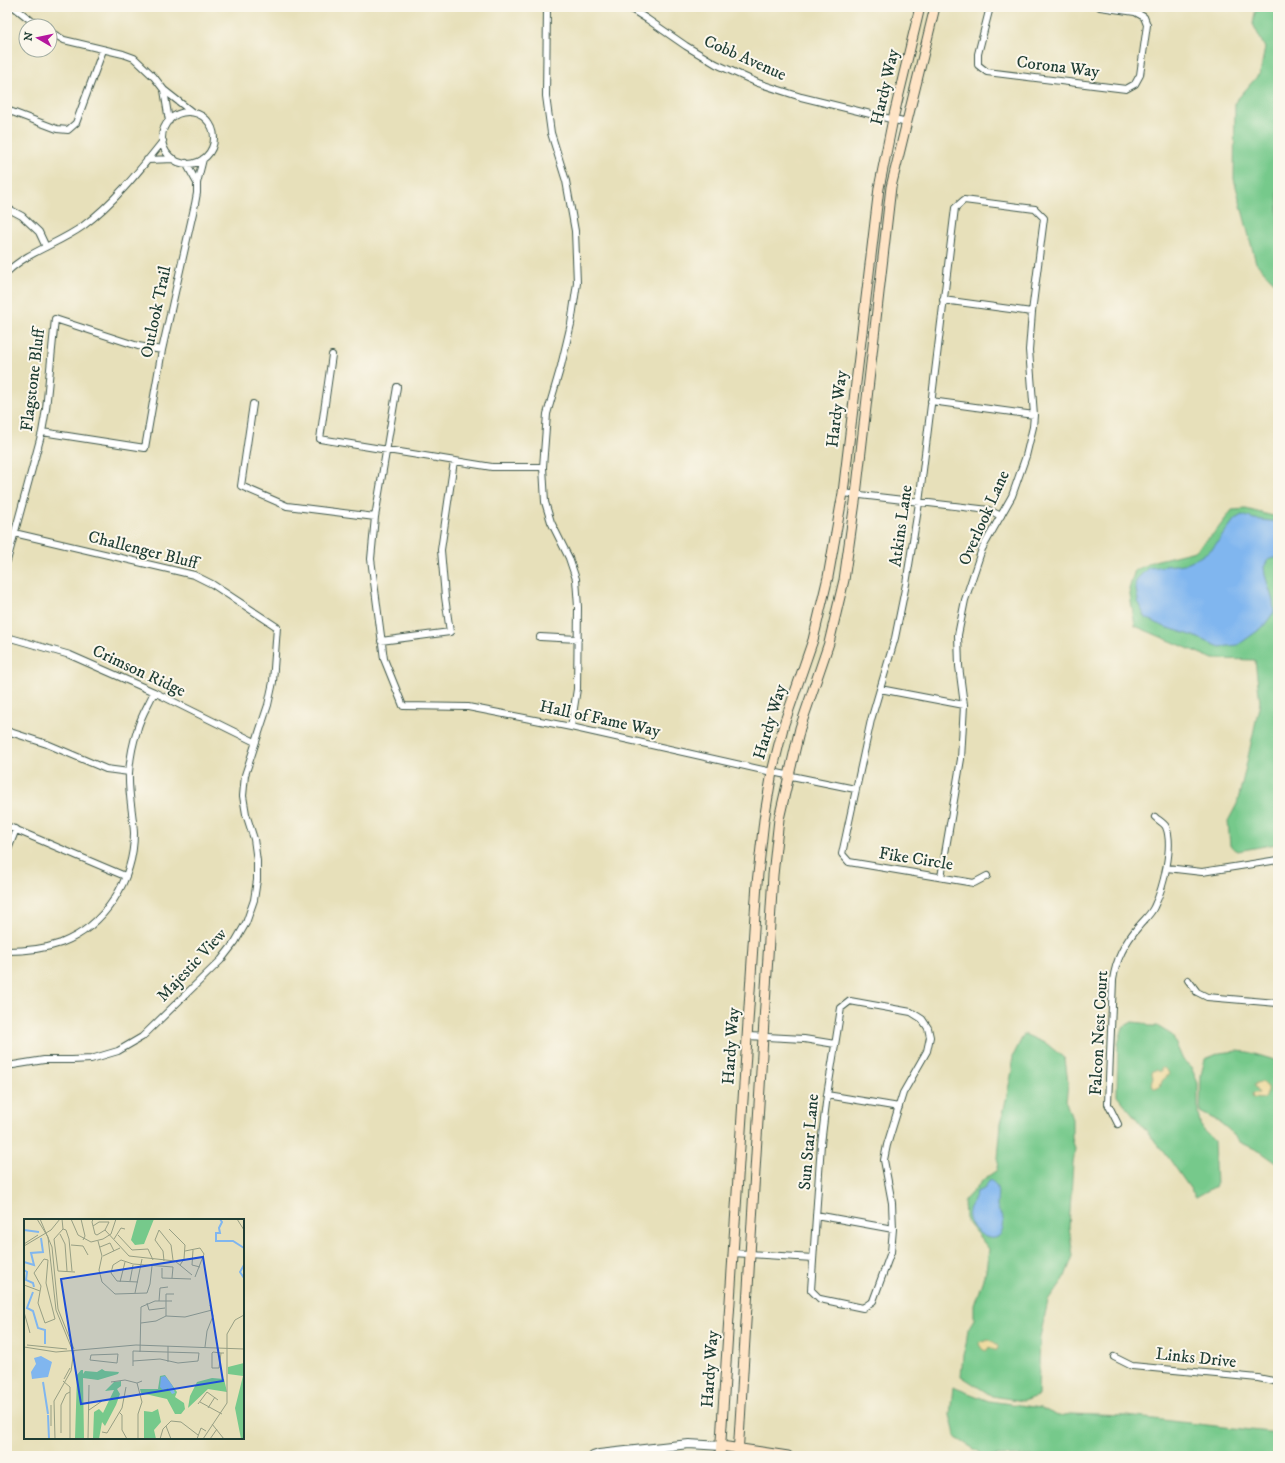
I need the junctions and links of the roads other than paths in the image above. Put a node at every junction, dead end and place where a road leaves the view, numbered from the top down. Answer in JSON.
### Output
{"nodes":[{"id":1,"x":14,"y":7,"type":"edge"},
{"id":2,"x":547,"y":7,"type":"edge"},
{"id":3,"x":628,"y":7,"type":"edge"},
{"id":4,"x":920,"y":7,"type":"edge"},
{"id":5,"x":935,"y":7,"type":"edge"},
{"id":6,"x":990,"y":7,"type":"edge"},
{"id":7,"x":1100,"y":7,"type":"edge"},
{"id":8,"x":28,"y":18,"type":"edge"},
{"id":9,"x":58,"y":37,"type":"edge"},
{"id":10,"x":104,"y":50,"type":"junction"},
{"id":11,"x":164,"y":90,"type":"junction"},
{"id":12,"x":7,"y":110,"type":"edge"},
{"id":13,"x":192,"y":112,"type":"junction"},
{"id":14,"x":893,"y":119,"type":"junction"},
{"id":15,"x":169,"y":121,"type":"junction"},
{"id":16,"x":908,"y":123,"type":"junction"},
{"id":17,"x":163,"y":141,"type":"junction"},
{"id":18,"x":174,"y":159,"type":"junction"},
{"id":19,"x":203,"y":159,"type":"junction"},
{"id":20,"x":148,"y":160,"type":"junction"},
{"id":21,"x":186,"y":164,"type":"junction"},
{"id":22,"x":197,"y":182,"type":"junction"},
{"id":23,"x":7,"y":208,"type":"edge"},
{"id":24,"x":1044,"y":218,"type":"joint"},
{"id":25,"x":46,"y":247,"type":"junction"},
{"id":26,"x":7,"y":272,"type":"edge"},
{"id":27,"x":943,"y":300,"type":"junction"},
{"id":28,"x":1032,"y":312,"type":"junction"},
{"id":29,"x":162,"y":350,"type":"junction"},
{"id":30,"x":332,"y":355,"type":"dead end"},
{"id":31,"x":397,"y":387,"type":"dead end"},
{"id":32,"x":930,"y":401,"type":"junction"},
{"id":33,"x":253,"y":404,"type":"dead end"},
{"id":34,"x":1034,"y":415,"type":"junction"},
{"id":35,"x":42,"y":432,"type":"junction"},
{"id":36,"x":386,"y":449,"type":"junction"},
{"id":37,"x":454,"y":462,"type":"junction"},
{"id":38,"x":543,"y":467,"type":"junction"},
{"id":39,"x":843,"y":493,"type":"junction"},
{"id":40,"x":856,"y":495,"type":"junction"},
{"id":41,"x":919,"y":503,"type":"junction"},
{"id":42,"x":1001,"y":516,"type":"junction"},
{"id":43,"x":375,"y":517,"type":"junction"},
{"id":44,"x":14,"y":533,"type":"junction"},
{"id":45,"x":7,"y":561,"type":"edge"},
{"id":46,"x":277,"y":627,"type":"joint"},
{"id":47,"x":7,"y":636,"type":"edge"},
{"id":48,"x":540,"y":637,"type":"dead end"},
{"id":49,"x":578,"y":638,"type":"junction"},
{"id":50,"x":381,"y":641,"type":"junction"},
{"id":51,"x":880,"y":690,"type":"junction"},
{"id":52,"x":154,"y":692,"type":"junction"},
{"id":53,"x":964,"y":705,"type":"junction"},
{"id":54,"x":571,"y":727,"type":"junction"},
{"id":55,"x":7,"y":731,"type":"edge"},
{"id":56,"x":255,"y":742,"type":"junction"},
{"id":57,"x":129,"y":772,"type":"junction"},
{"id":58,"x":772,"y":772,"type":"junction"},
{"id":59,"x":789,"y":775,"type":"junction"},
{"id":60,"x":855,"y":789,"type":"junction"},
{"id":61,"x":1155,"y":817,"type":"dead end"},
{"id":62,"x":7,"y":826,"type":"edge"},
{"id":63,"x":16,"y":829,"type":"junction"},
{"id":64,"x":7,"y":852,"type":"edge"},
{"id":65,"x":842,"y":854,"type":"joint"},
{"id":66,"x":1278,"y":860,"type":"edge"},
{"id":67,"x":1167,"y":868,"type":"junction"},
{"id":68,"x":125,"y":876,"type":"junction"},
{"id":69,"x":986,"y":876,"type":"dead end"},
{"id":70,"x":941,"y":877,"type":"junction"},
{"id":71,"x":7,"y":951,"type":"edge"},
{"id":72,"x":1188,"y":980,"type":"dead end"},
{"id":73,"x":1278,"y":1003,"type":"edge"},
{"id":74,"x":748,"y":1036,"type":"junction"},
{"id":75,"x":763,"y":1037,"type":"junction"},
{"id":76,"x":835,"y":1044,"type":"junction"},
{"id":77,"x":7,"y":1066,"type":"edge"},
{"id":78,"x":827,"y":1095,"type":"junction"},
{"id":79,"x":899,"y":1107,"type":"junction"},
{"id":80,"x":1118,"y":1124,"type":"dead end"},
{"id":81,"x":816,"y":1215,"type":"junction"},
{"id":82,"x":894,"y":1228,"type":"junction"},
{"id":83,"x":733,"y":1253,"type":"junction"},
{"id":84,"x":750,"y":1254,"type":"junction"},
{"id":85,"x":813,"y":1258,"type":"junction"},
{"id":86,"x":1114,"y":1357,"type":"dead end"},
{"id":87,"x":1278,"y":1382,"type":"edge"},
{"id":88,"x":720,"y":1446,"type":"junction"},
{"id":89,"x":738,"y":1452,"type":"edge"},
{"id":90,"x":593,"y":1456,"type":"edge"},
{"id":91,"x":720,"y":1456,"type":"edge"},
{"id":92,"x":788,"y":1456,"type":"edge"}],
"edges":[{"from":1,"to":8,"type":"street"},
{"from":2,"to":38,"type":"street"},
{"from":3,"to":14,"type":"street","name":"Cobb Avenue"},
{"from":4,"to":14,"type":"main road","name":"Hardy Way"},
{"from":5,"to":16,"type":"main road","name":"Hardy Way"},
{"from":6,"to":7,"type":"street","name":"Corona Way"},
{"from":9,"to":10,"type":"street"},
{"from":10,"to":11,"type":"street"},
{"from":10,"to":12,"type":"street"},
{"from":11,"to":13,"type":"street"},
{"from":11,"to":15,"type":"street"},
{"from":13,"to":15,"type":"street"},
{"from":13,"to":19,"type":"street"},
{"from":14,"to":16,"type":"street","name":"Cobb Avenue"},
{"from":14,"to":39,"type":"main road","name":"Hardy Way"},
{"from":15,"to":17,"type":"street"},
{"from":16,"to":40,"type":"main road","name":"Hardy Way"},
{"from":17,"to":18,"type":"street"},
{"from":17,"to":20,"type":"street"},
{"from":18,"to":20,"type":"street"},
{"from":18,"to":21,"type":"street"},
{"from":19,"to":21,"type":"street"},
{"from":19,"to":22,"type":"street","name":"Outlook Trail"},
{"from":20,"to":25,"type":"street"},
{"from":21,"to":22,"type":"street"},
{"from":22,"to":29,"type":"street","name":"Outlook Trail"},
{"from":23,"to":25,"type":"street"},
{"from":24,"to":27,"type":"street","name":"Atkins Lane"},
{"from":24,"to":28,"type":"street","name":"Overlook Lane"},
{"from":25,"to":26,"type":"street"},
{"from":27,"to":28,"type":"street"},
{"from":27,"to":32,"type":"street","name":"Atkins Lane"},
{"from":28,"to":34,"type":"street","name":"Overlook Lane"},
{"from":29,"to":35,"type":"street","name":"Outlook Trail"},
{"from":29,"to":35,"type":"street","name":"Flagstone Bluff"},
{"from":30,"to":36,"type":"street"},
{"from":31,"to":36,"type":"street"},
{"from":32,"to":34,"type":"street"},
{"from":32,"to":41,"type":"street","name":"Atkins Lane"},
{"from":33,"to":43,"type":"street"},
{"from":34,"to":42,"type":"street","name":"Overlook Lane"},
{"from":35,"to":44,"type":"street","name":"Flagstone Bluff"},
{"from":36,"to":37,"type":"street"},
{"from":36,"to":43,"type":"street"},
{"from":37,"to":38,"type":"street"},
{"from":37,"to":50,"type":"street"},
{"from":38,"to":49,"type":"street"},
{"from":39,"to":40,"type":"street"},
{"from":39,"to":58,"type":"main road","name":"Hardy Way"},
{"from":40,"to":41,"type":"street"},
{"from":40,"to":59,"type":"main road","name":"Hardy Way"},
{"from":41,"to":42,"type":"street"},
{"from":41,"to":51,"type":"street","name":"Atkins Lane"},
{"from":42,"to":53,"type":"street","name":"Overlook Lane"},
{"from":43,"to":50,"type":"street"},
{"from":44,"to":45,"type":"street","name":"Flagstone Bluff"},
{"from":44,"to":46,"type":"street","name":"Challenger Bluff"},
{"from":46,"to":56,"type":"street","name":"Majestic View"},
{"from":47,"to":52,"type":"street","name":"Crimson Ridge"},
{"from":48,"to":49,"type":"street"},
{"from":49,"to":54,"type":"street"},
{"from":50,"to":54,"type":"street","name":"Hall of Fame Way"},
{"from":51,"to":53,"type":"street"},
{"from":51,"to":60,"type":"street","name":"Atkins Lane"},
{"from":52,"to":56,"type":"street","name":"Crimson Ridge"},
{"from":52,"to":57,"type":"street"},
{"from":53,"to":70,"type":"street","name":"Overlook Lane"},
{"from":54,"to":58,"type":"street","name":"Hall of Fame Way"},
{"from":55,"to":57,"type":"street"},
{"from":56,"to":77,"type":"street","name":"Majestic View"},
{"from":57,"to":68,"type":"street"},
{"from":58,"to":59,"type":"street","name":"Hall of Fame Way"},
{"from":58,"to":74,"type":"main road","name":"Hardy Way"},
{"from":59,"to":60,"type":"street","name":"Hall of Fame Way"},
{"from":59,"to":75,"type":"main road","name":"Hardy Way"},
{"from":60,"to":65,"type":"street","name":"Atkins Lane"},
{"from":61,"to":67,"type":"street","name":"Falcon Nest Court"},
{"from":62,"to":63,"type":"street"},
{"from":63,"to":64,"type":"street"},
{"from":63,"to":68,"type":"street"},
{"from":65,"to":70,"type":"street","name":"Fike Circle"},
{"from":66,"to":67,"type":"street"},
{"from":67,"to":80,"type":"street","name":"Falcon Nest Court"},
{"from":68,"to":71,"type":"street"},
{"from":69,"to":70,"type":"street","name":"Fike Circle"},
{"from":72,"to":73,"type":"street"},
{"from":74,"to":75,"type":"street"},
{"from":74,"to":83,"type":"main road","name":"Hardy Way"},
{"from":75,"to":76,"type":"street"},
{"from":75,"to":84,"type":"main road","name":"Hardy Way"},
{"from":76,"to":78,"type":"street","name":"Sun Star Lane"},
{"from":76,"to":79,"type":"street","name":"Sun Star Lane"},
{"from":78,"to":79,"type":"street"},
{"from":78,"to":81,"type":"street","name":"Sun Star Lane"},
{"from":79,"to":82,"type":"street"},
{"from":81,"to":82,"type":"street"},
{"from":81,"to":85,"type":"street","name":"Sun Star Lane"},
{"from":82,"to":85,"type":"street","name":"Sun Star Lane"},
{"from":83,"to":84,"type":"street"},
{"from":83,"to":88,"type":"main road","name":"Hardy Way"},
{"from":84,"to":85,"type":"street"},
{"from":84,"to":89,"type":"main road","name":"Hardy Way"},
{"from":86,"to":87,"type":"street","name":"Links Drive"},
{"from":88,"to":89,"type":"main road"},
{"from":88,"to":90,"type":"street"},
{"from":88,"to":91,"type":"main road","name":"Hardy Way"},
{"from":89,"to":92,"type":"main road"}]}
